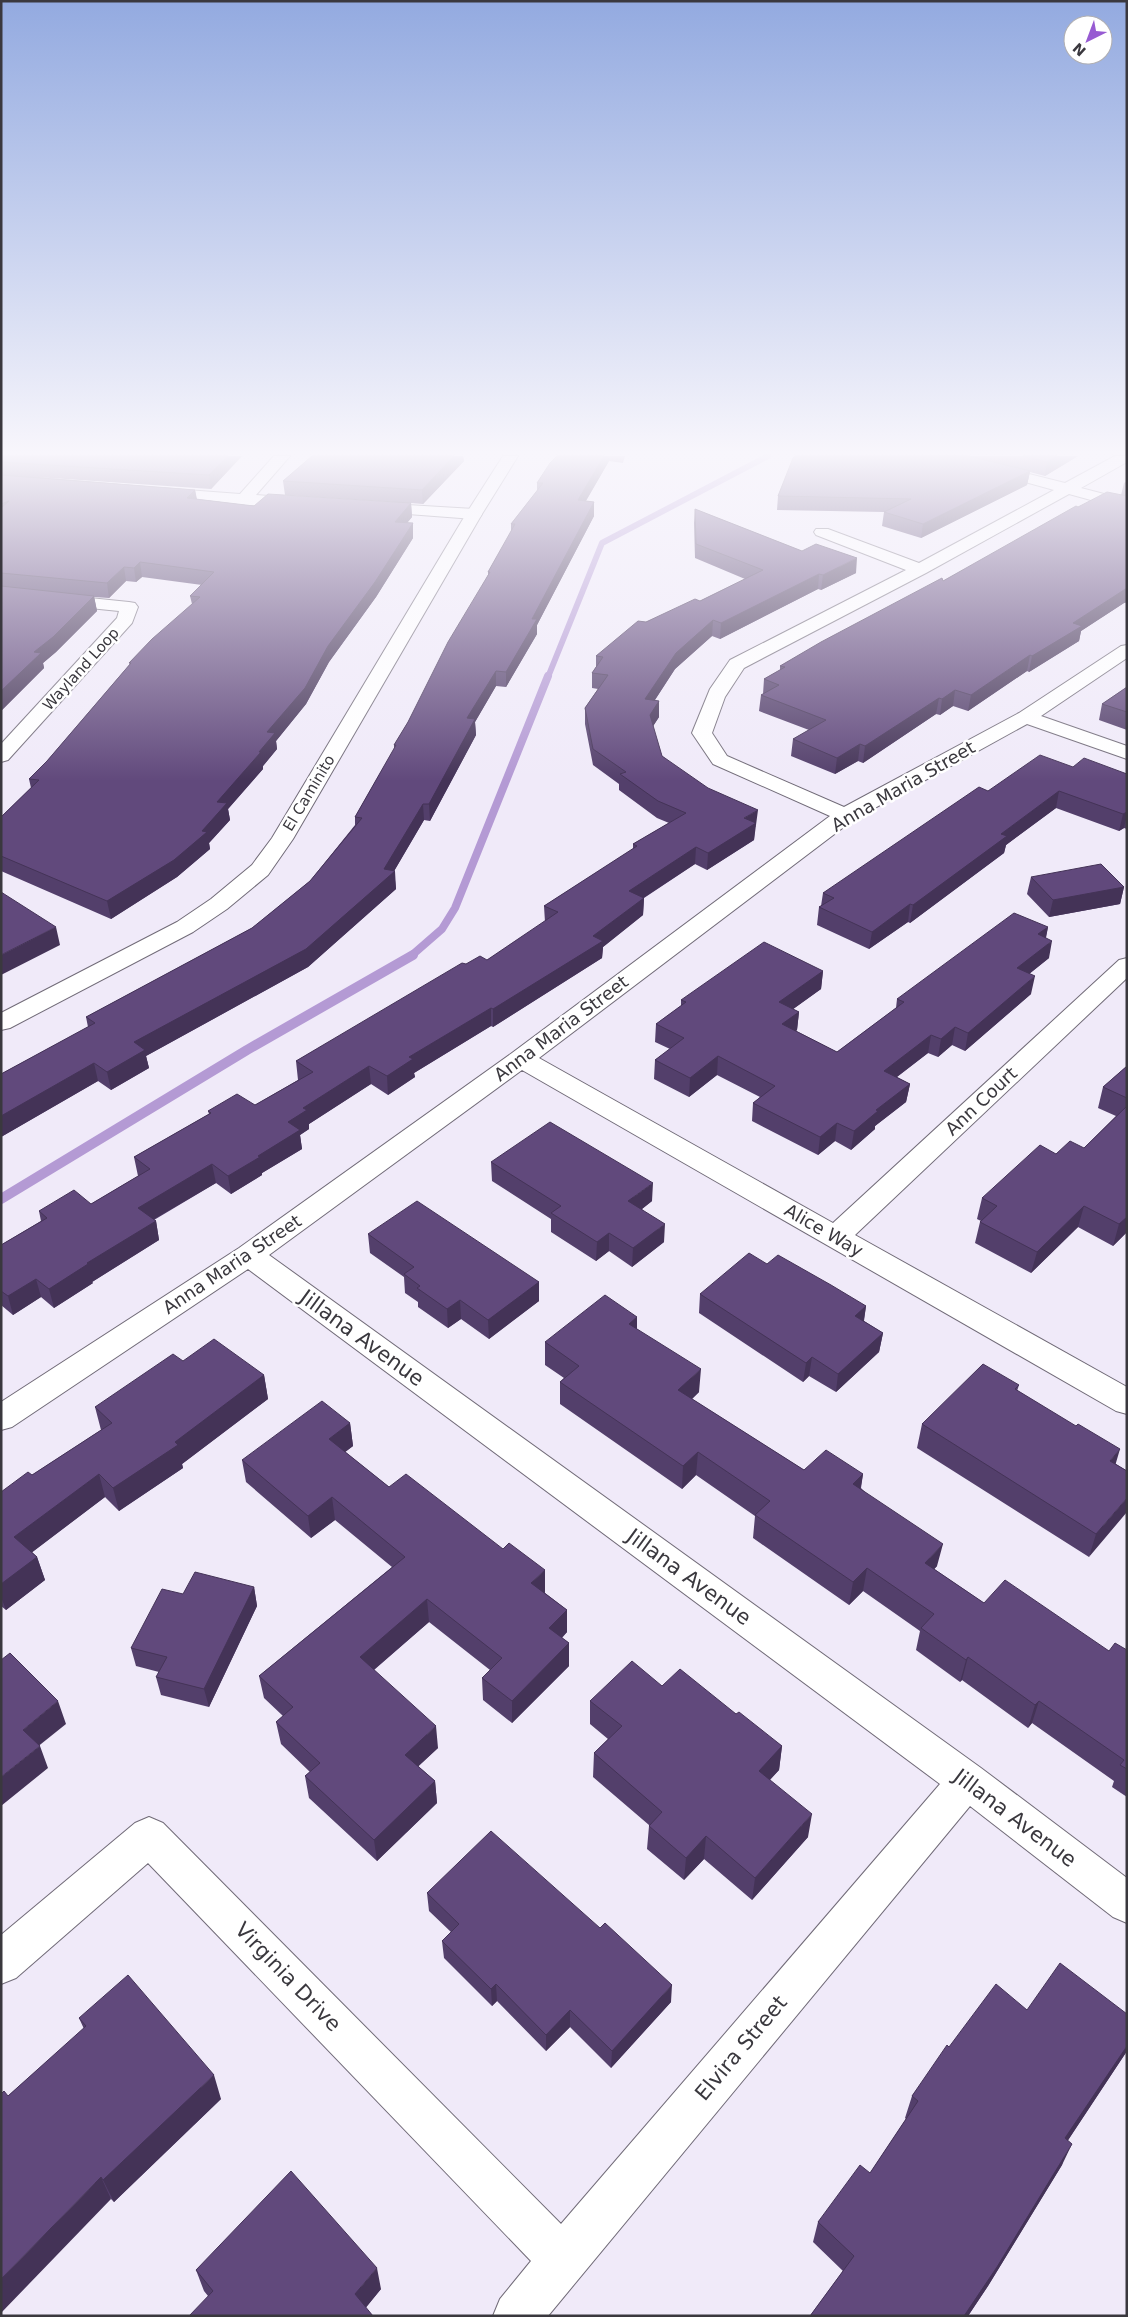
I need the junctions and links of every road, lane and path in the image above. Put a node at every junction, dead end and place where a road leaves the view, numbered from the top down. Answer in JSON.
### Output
{"nodes":[{"id":1,"x":444,"y":564,"type":"edge"},
{"id":2,"x":907,"y":564,"type":"edge"},
{"id":3,"x":929,"y":564,"type":"edge"},
{"id":4,"x":920,"y":569,"type":"junction"},
{"id":5,"x":1,"y":594,"type":"edge"},
{"id":6,"x":1127,"y":650,"type":"edge"},
{"id":7,"x":1026,"y":716,"type":"junction"},
{"id":8,"x":1127,"y":753,"type":"edge"},
{"id":9,"x":1,"y":756,"type":"edge"},
{"id":10,"x":844,"y":815,"type":"junction"},
{"id":11,"x":1127,"y":965,"type":"edge"},
{"id":12,"x":1,"y":1023,"type":"edge"},
{"id":13,"x":521,"y":1059,"type":"junction"},
{"id":14,"x":835,"y":1237,"type":"junction"},
{"id":15,"x":249,"y":1255,"type":"junction"},
{"id":16,"x":1127,"y":1402,"type":"edge"},
{"id":17,"x":1,"y":1418,"type":"edge"},
{"id":18,"x":967,"y":1781,"type":"junction"},
{"id":19,"x":1127,"y":1903,"type":"edge"},
{"id":20,"x":1,"y":1963,"type":"edge"},
{"id":21,"x":562,"y":2259,"type":"junction"},
{"id":22,"x":517,"y":2316,"type":"edge"}],
"edges":[{"from":1,"to":12,"type":"street","name":"El Caminito"},
{"from":2,"to":4,"type":"street"},
{"from":3,"to":4,"type":"street"},
{"from":4,"to":10,"type":"street"},
{"from":5,"to":9,"type":"street","name":"Wayland Loop"},
{"from":6,"to":7,"type":"street","name":"Anna Maria Street"},
{"from":7,"to":8,"type":"street"},
{"from":7,"to":10,"type":"street","name":"Anna Maria Street"},
{"from":10,"to":13,"type":"street","name":"Anna Maria Street"},
{"from":11,"to":14,"type":"street","name":"Ann Court"},
{"from":13,"to":14,"type":"street","name":"Alice Way"},
{"from":13,"to":15,"type":"street","name":"Anna Maria Street"},
{"from":14,"to":16,"type":"street","name":"Alice Way"},
{"from":15,"to":17,"type":"street","name":"Anna Maria Street"},
{"from":15,"to":18,"type":"street","name":"Jillana Avenue"},
{"from":18,"to":19,"type":"street","name":"Jillana Avenue"},
{"from":18,"to":21,"type":"street","name":"Elvira Street"},
{"from":20,"to":21,"type":"street","name":"Virginia Drive"},
{"from":21,"to":22,"type":"street","name":"Elvira Street"}]}
